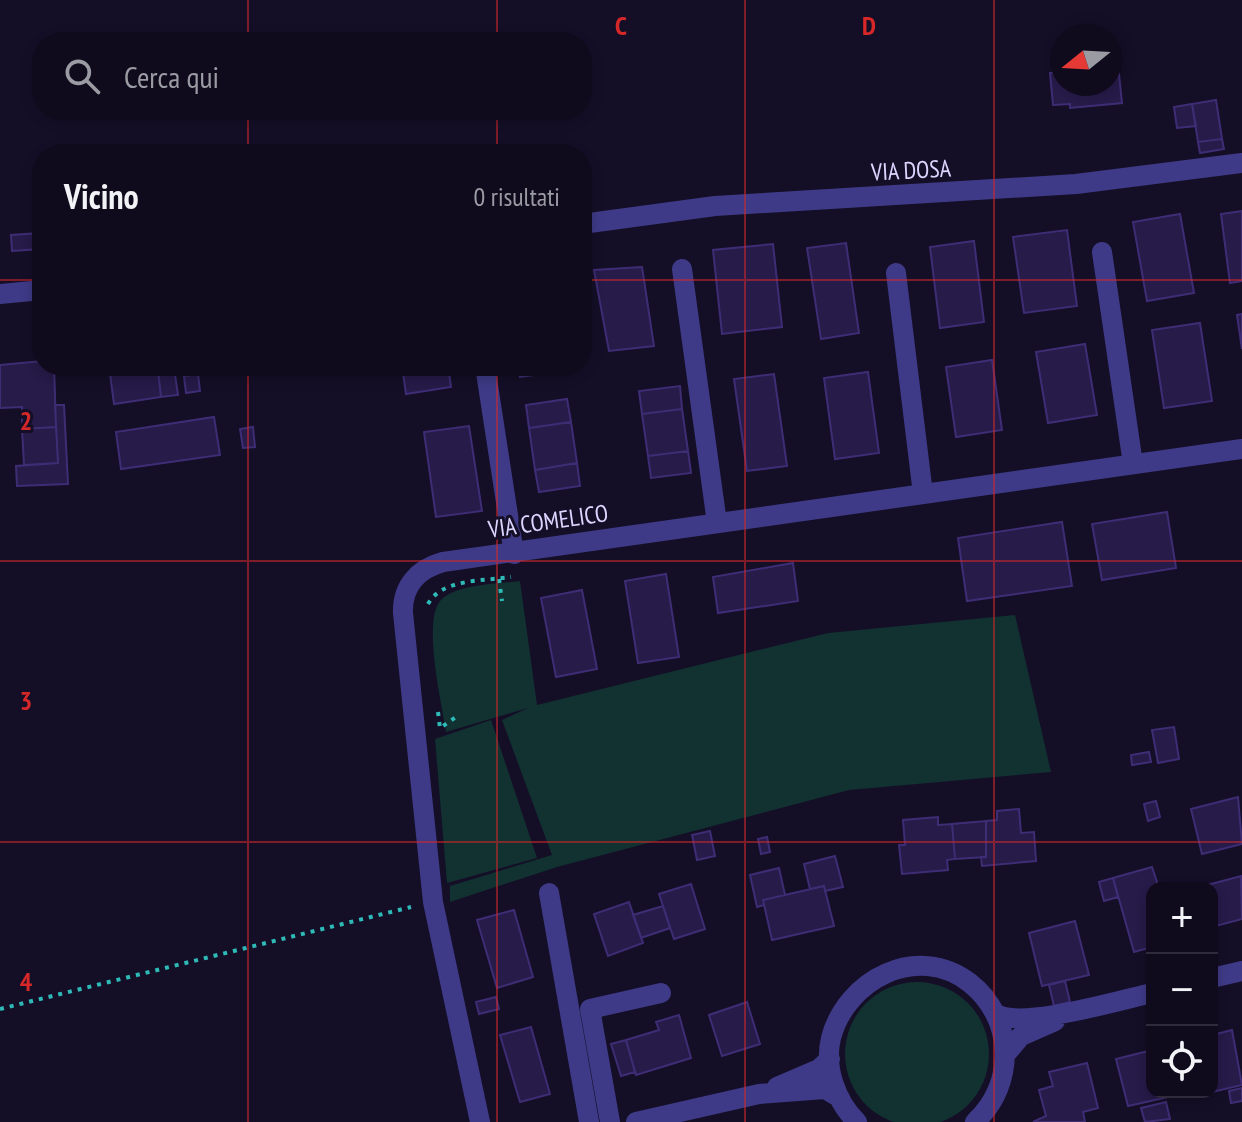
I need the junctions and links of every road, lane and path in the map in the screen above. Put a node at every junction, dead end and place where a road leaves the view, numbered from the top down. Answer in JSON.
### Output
{"nodes":[{"id":1,"x":1242,"y":163,"type":"edge"},
{"id":2,"x":592,"y":223,"type":"edge"},
{"id":3,"x":1102,"y":252,"type":"dead end"},
{"id":4,"x":682,"y":269,"type":"dead end"},
{"id":5,"x":896,"y":273,"type":"dead end"},
{"id":6,"x":32,"y":291,"type":"edge"},
{"id":7,"x":0,"y":294,"type":"edge"},
{"id":8,"x":487,"y":376,"type":"edge"},
{"id":9,"x":1242,"y":449,"type":"edge"},
{"id":10,"x":1133,"y":464,"type":"junction"},
{"id":11,"x":923,"y":494,"type":"junction"},
{"id":12,"x":717,"y":523,"type":"junction"},
{"id":13,"x":514,"y":554,"type":"junction"},
{"id":14,"x":514,"y":577,"type":"dead end"},
{"id":15,"x":499,"y":579,"type":"junction"},
{"id":16,"x":502,"y":601,"type":"dead end"},
{"id":17,"x":427,"y":609,"type":"dead end"},
{"id":18,"x":436,"y":697,"type":"dead end"},
{"id":19,"x":456,"y":717,"type":"dead end"},
{"id":20,"x":549,"y":893,"type":"dead end"},
{"id":21,"x":433,"y":902,"type":"junction"},
{"id":22,"x":1242,"y":971,"type":"edge"},
{"id":23,"x":1218,"y":977,"type":"edge"},
{"id":24,"x":661,"y":993,"type":"dead end"},
{"id":25,"x":1146,"y":994,"type":"edge"},
{"id":26,"x":0,"y":1009,"type":"edge"},
{"id":27,"x":1080,"y":1010,"type":"junction"},
{"id":28,"x":996,"y":1014,"type":"junction"},
{"id":29,"x":1005,"y":1055,"type":"junction"},
{"id":30,"x":830,"y":1059,"type":"junction"},
{"id":31,"x":759,"y":1094,"type":"junction"},
{"id":32,"x":840,"y":1098,"type":"junction"},
{"id":33,"x":480,"y":1122,"type":"edge"},
{"id":34,"x":589,"y":1122,"type":"edge"},
{"id":35,"x":610,"y":1122,"type":"edge"},
{"id":36,"x":636,"y":1122,"type":"edge"},
{"id":37,"x":857,"y":1122,"type":"edge"},
{"id":38,"x":975,"y":1122,"type":"edge"}],
"edges":[{"from":1,"to":2,"type":"street","name":"VIA DOSA"},
{"from":3,"to":10,"type":"street"},
{"from":4,"to":12,"type":"street"},
{"from":5,"to":11,"type":"street"},
{"from":6,"to":7,"type":"street"},
{"from":8,"to":13,"type":"street"},
{"from":9,"to":10,"type":"street","name":"VIA COMELICO"},
{"from":10,"to":11,"type":"street","name":"VIA COMELICO"},
{"from":11,"to":12,"type":"street","name":"VIA COMELICO"},
{"from":12,"to":13,"type":"street","name":"VIA COMELICO"},
{"from":13,"to":21,"type":"street","name":"VIA COMELICO"},
{"from":14,"to":15,"type":"path"},
{"from":15,"to":16,"type":"path"},
{"from":15,"to":17,"type":"path"},
{"from":18,"to":19,"type":"path"},
{"from":20,"to":34,"type":"street"},
{"from":21,"to":26,"type":"path"},
{"from":21,"to":33,"type":"street","name":"VIA COMELICO"},
{"from":22,"to":23,"type":"street"},
{"from":24,"to":35,"type":"street"},
{"from":25,"to":27,"type":"street"},
{"from":27,"to":28,"type":"street"},
{"from":27,"to":29,"type":"street"},
{"from":28,"to":29,"type":"street"},
{"from":28,"to":30,"type":"street"},
{"from":29,"to":38,"type":"street"},
{"from":30,"to":31,"type":"street"},
{"from":30,"to":32,"type":"street"},
{"from":31,"to":32,"type":"street"},
{"from":31,"to":36,"type":"street"},
{"from":32,"to":37,"type":"street"}]}
